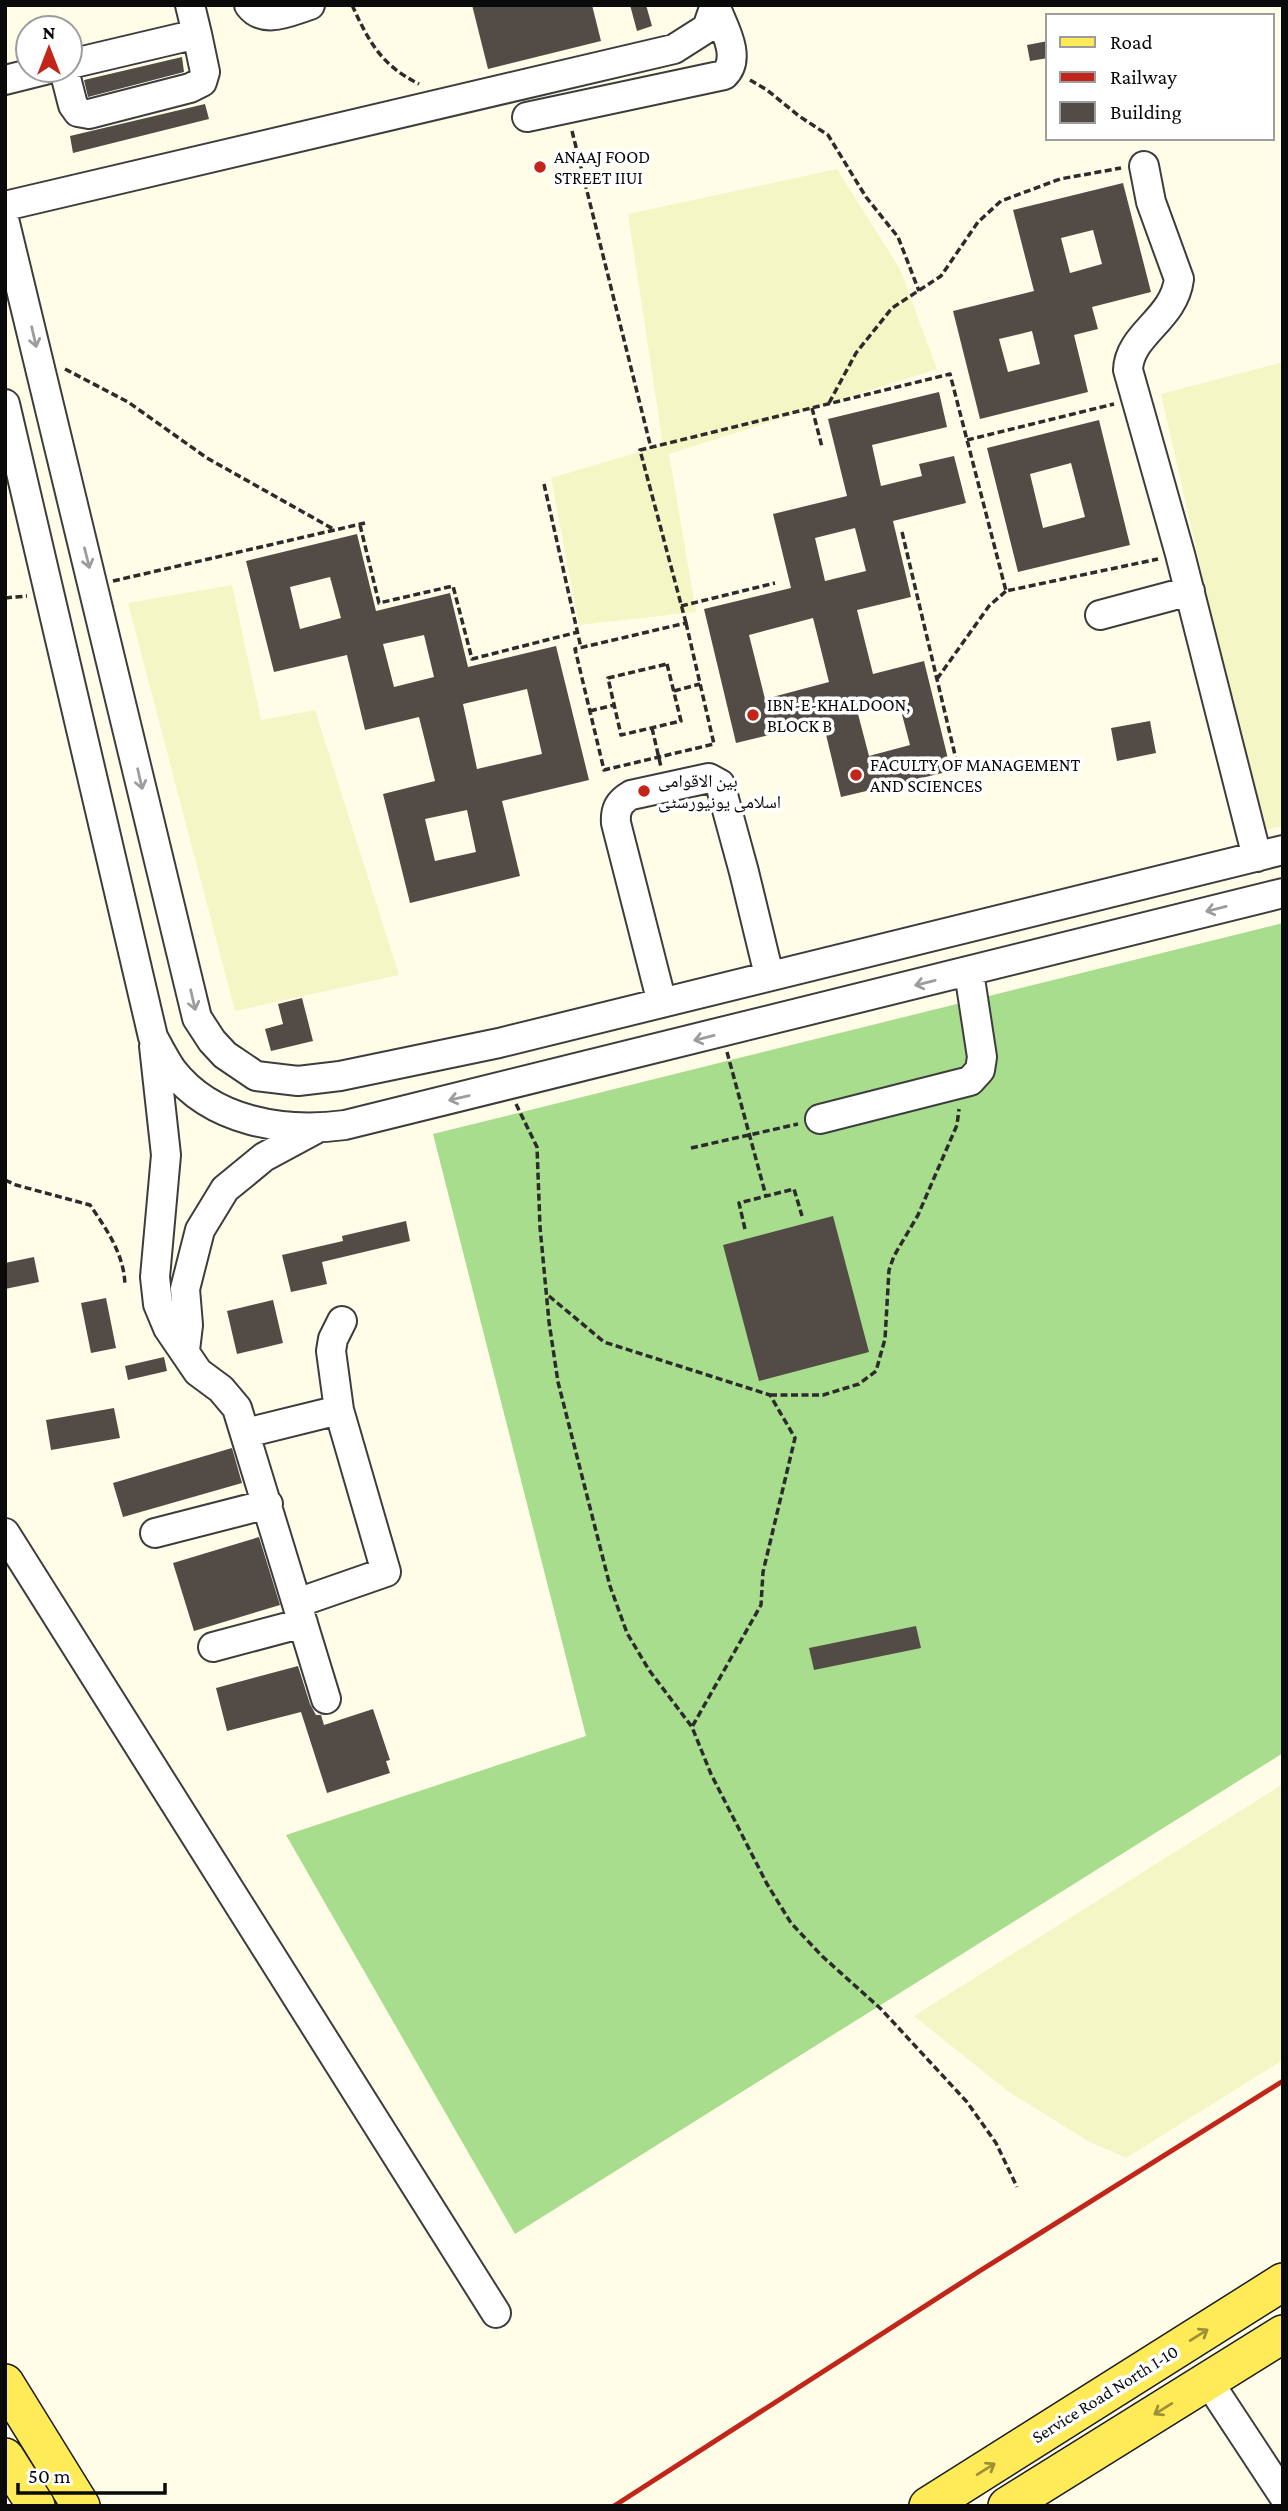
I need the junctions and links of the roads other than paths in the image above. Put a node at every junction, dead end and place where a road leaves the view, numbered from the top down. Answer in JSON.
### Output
{"nodes":[{"id":1,"x":190,"y":5,"type":"edge"},
{"id":2,"x":249,"y":5,"type":"edge"},
{"id":3,"x":310,"y":5,"type":"edge"},
{"id":4,"x":716,"y":7,"type":"edge"},
{"id":5,"x":197,"y":34,"type":"junction"},
{"id":6,"x":84,"y":61,"type":"edge"},
{"id":7,"x":565,"y":75,"type":"junction"},
{"id":8,"x":68,"y":84,"type":"edge"},
{"id":9,"x":570,"y":107,"type":"junction"},
{"id":10,"x":527,"y":117,"type":"dead end"},
{"id":11,"x":1144,"y":166,"type":"road end"},
{"id":12,"x":5,"y":206,"type":"edge"},
{"id":13,"x":5,"y":223,"type":"edge"},
{"id":14,"x":16,"y":305,"type":"edge"},
{"id":15,"x":5,"y":404,"type":"edge"},
{"id":16,"x":1190,"y":591,"type":"junction"},
{"id":17,"x":1100,"y":615,"type":"dead end"},
{"id":18,"x":1270,"y":854,"type":"edge"},
{"id":19,"x":1283,"y":893,"type":"edge"},
{"id":20,"x":1092,"y":895,"type":"junction"},
{"id":21,"x":1103,"y":937,"type":"junction"},
{"id":22,"x":969,"y":972,"type":"junction"},
{"id":23,"x":769,"y":975,"type":"junction"},
{"id":24,"x":662,"y":1003,"type":"junction"},
{"id":25,"x":153,"y":1037,"type":"junction"},
{"id":26,"x":499,"y":1043,"type":"junction"},
{"id":27,"x":509,"y":1086,"type":"junction"},
{"id":28,"x":820,"y":1119,"type":"road end"},
{"id":29,"x":316,"y":1129,"type":"junction"},
{"id":30,"x":342,"y":1321,"type":"dead end"},
{"id":31,"x":185,"y":1350,"type":"junction"},
{"id":32,"x":339,"y":1410,"type":"junction"},
{"id":33,"x":246,"y":1433,"type":"junction"},
{"id":34,"x":268,"y":1504,"type":"junction"},
{"id":35,"x":155,"y":1533,"type":"dead end"},
{"id":36,"x":5,"y":1534,"type":"edge"},
{"id":37,"x":300,"y":1613,"type":"junction"},
{"id":38,"x":213,"y":1647,"type":"dead end"},
{"id":39,"x":326,"y":1699,"type":"dead end"},
{"id":40,"x":1283,"y":2283,"type":"edge"},
{"id":41,"x":496,"y":2313,"type":"dead end"},
{"id":42,"x":1283,"y":2334,"type":"edge"},
{"id":43,"x":1208,"y":2381,"type":"junction"},
{"id":44,"x":5,"y":2383,"type":"edge"},
{"id":45,"x":5,"y":2456,"type":"edge"},
{"id":46,"x":1283,"y":2495,"type":"edge"},
{"id":47,"x":36,"y":2506,"type":"edge"},
{"id":48,"x":81,"y":2506,"type":"edge"},
{"id":49,"x":928,"y":2506,"type":"edge"},
{"id":50,"x":1007,"y":2506,"type":"edge"}],
"edges":[{"from":1,"to":5,"type":"street"},
{"from":2,"to":3,"type":"street"},
{"from":4,"to":7,"type":"street"},
{"from":4,"to":9,"type":"street"},
{"from":5,"to":6,"type":"street"},
{"from":5,"to":8,"type":"street"},
{"from":7,"to":9,"type":"street"},
{"from":7,"to":12,"type":"street"},
{"from":9,"to":10,"type":"street"},
{"from":11,"to":16,"type":"street"},
{"from":13,"to":14,"type":"street"},
{"from":14,"to":26,"type":"street","one_way":true},
{"from":15,"to":25,"type":"street"},
{"from":16,"to":17,"type":"street"},
{"from":16,"to":18,"type":"street"},
{"from":18,"to":20,"type":"street"},
{"from":19,"to":21,"type":"street","one_way":true},
{"from":20,"to":21,"type":"street"},
{"from":20,"to":23,"type":"street"},
{"from":21,"to":22,"type":"street"},
{"from":22,"to":27,"type":"street","one_way":true},
{"from":22,"to":28,"type":"street"},
{"from":23,"to":24,"type":"street"},
{"from":23,"to":24,"type":"street"},
{"from":24,"to":26,"type":"street"},
{"from":25,"to":29,"type":"street"},
{"from":25,"to":31,"type":"street"},
{"from":26,"to":27,"type":"street"},
{"from":27,"to":29,"type":"street","one_way":true},
{"from":29,"to":31,"type":"street"},
{"from":30,"to":32,"type":"street"},
{"from":31,"to":33,"type":"street"},
{"from":32,"to":33,"type":"street"},
{"from":32,"to":37,"type":"street"},
{"from":33,"to":34,"type":"street"},
{"from":34,"to":35,"type":"street"},
{"from":34,"to":37,"type":"street"},
{"from":36,"to":41,"type":"street"},
{"from":37,"to":38,"type":"street"},
{"from":37,"to":39,"type":"street"},
{"from":49,"to":40,"type":"main road","name":"Service Road North I-10","one_way":true},
{"from":42,"to":43,"type":"main road"},
{"from":43,"to":46,"type":"street"},
{"from":43,"to":50,"type":"main road","one_way":true},
{"from":44,"to":48,"type":"main road"},
{"from":45,"to":47,"type":"main road"}]}
